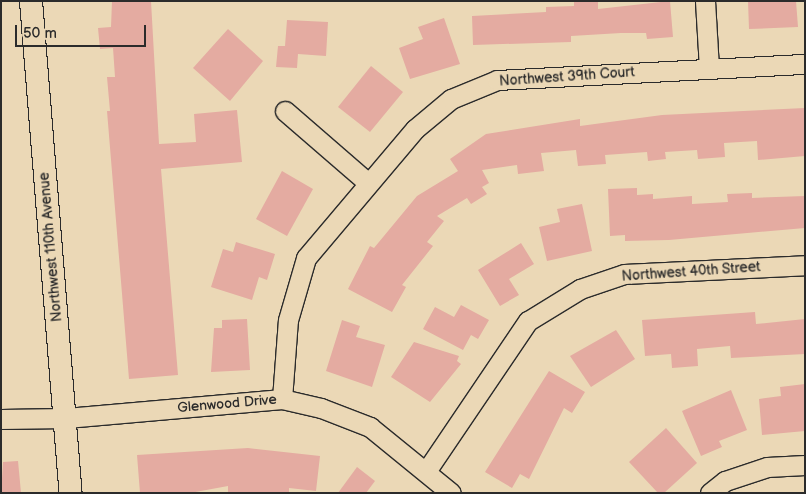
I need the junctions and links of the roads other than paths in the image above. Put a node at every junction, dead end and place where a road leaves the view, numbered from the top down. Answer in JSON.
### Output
{"nodes":[{"id":1,"x":31,"y":1,"type":"edge"},
{"id":2,"x":705,"y":1,"type":"edge"},
{"id":3,"x":805,"y":64,"type":"edge"},
{"id":4,"x":709,"y":68,"type":"junction"},
{"id":5,"x":285,"y":111,"type":"dead end"},
{"id":6,"x":367,"y":182,"type":"junction"},
{"id":7,"x":805,"y":265,"type":"edge"},
{"id":8,"x":282,"y":400,"type":"junction"},
{"id":9,"x":66,"y":418,"type":"junction"},
{"id":10,"x":1,"y":419,"type":"edge"},
{"id":11,"x":805,"y":465,"type":"edge"},
{"id":12,"x":427,"y":470,"type":"junction"},
{"id":13,"x":72,"y":493,"type":"edge"},
{"id":14,"x":451,"y":493,"type":"edge"},
{"id":15,"x":710,"y":493,"type":"edge"}],
"edges":[{"from":1,"to":9,"type":"street","name":"Northwest 110th Avenue"},
{"from":2,"to":4,"type":"street"},
{"from":3,"to":4,"type":"street","name":"Northwest 39th Court"},
{"from":4,"to":6,"type":"street","name":"Northwest 39th Court"},
{"from":5,"to":6,"type":"street"},
{"from":6,"to":8,"type":"street","name":"Northwest 39th Court"},
{"from":7,"to":12,"type":"street","name":"Northwest 40th Street"},
{"from":8,"to":9,"type":"street","name":"Glenwood Drive"},
{"from":8,"to":12,"type":"street","name":"Glenwood Drive"},
{"from":9,"to":10,"type":"street"},
{"from":9,"to":13,"type":"street","name":"Northwest 110th Avenue"},
{"from":11,"to":15,"type":"street"},
{"from":12,"to":14,"type":"street","name":"Glenwood Drive"}]}
